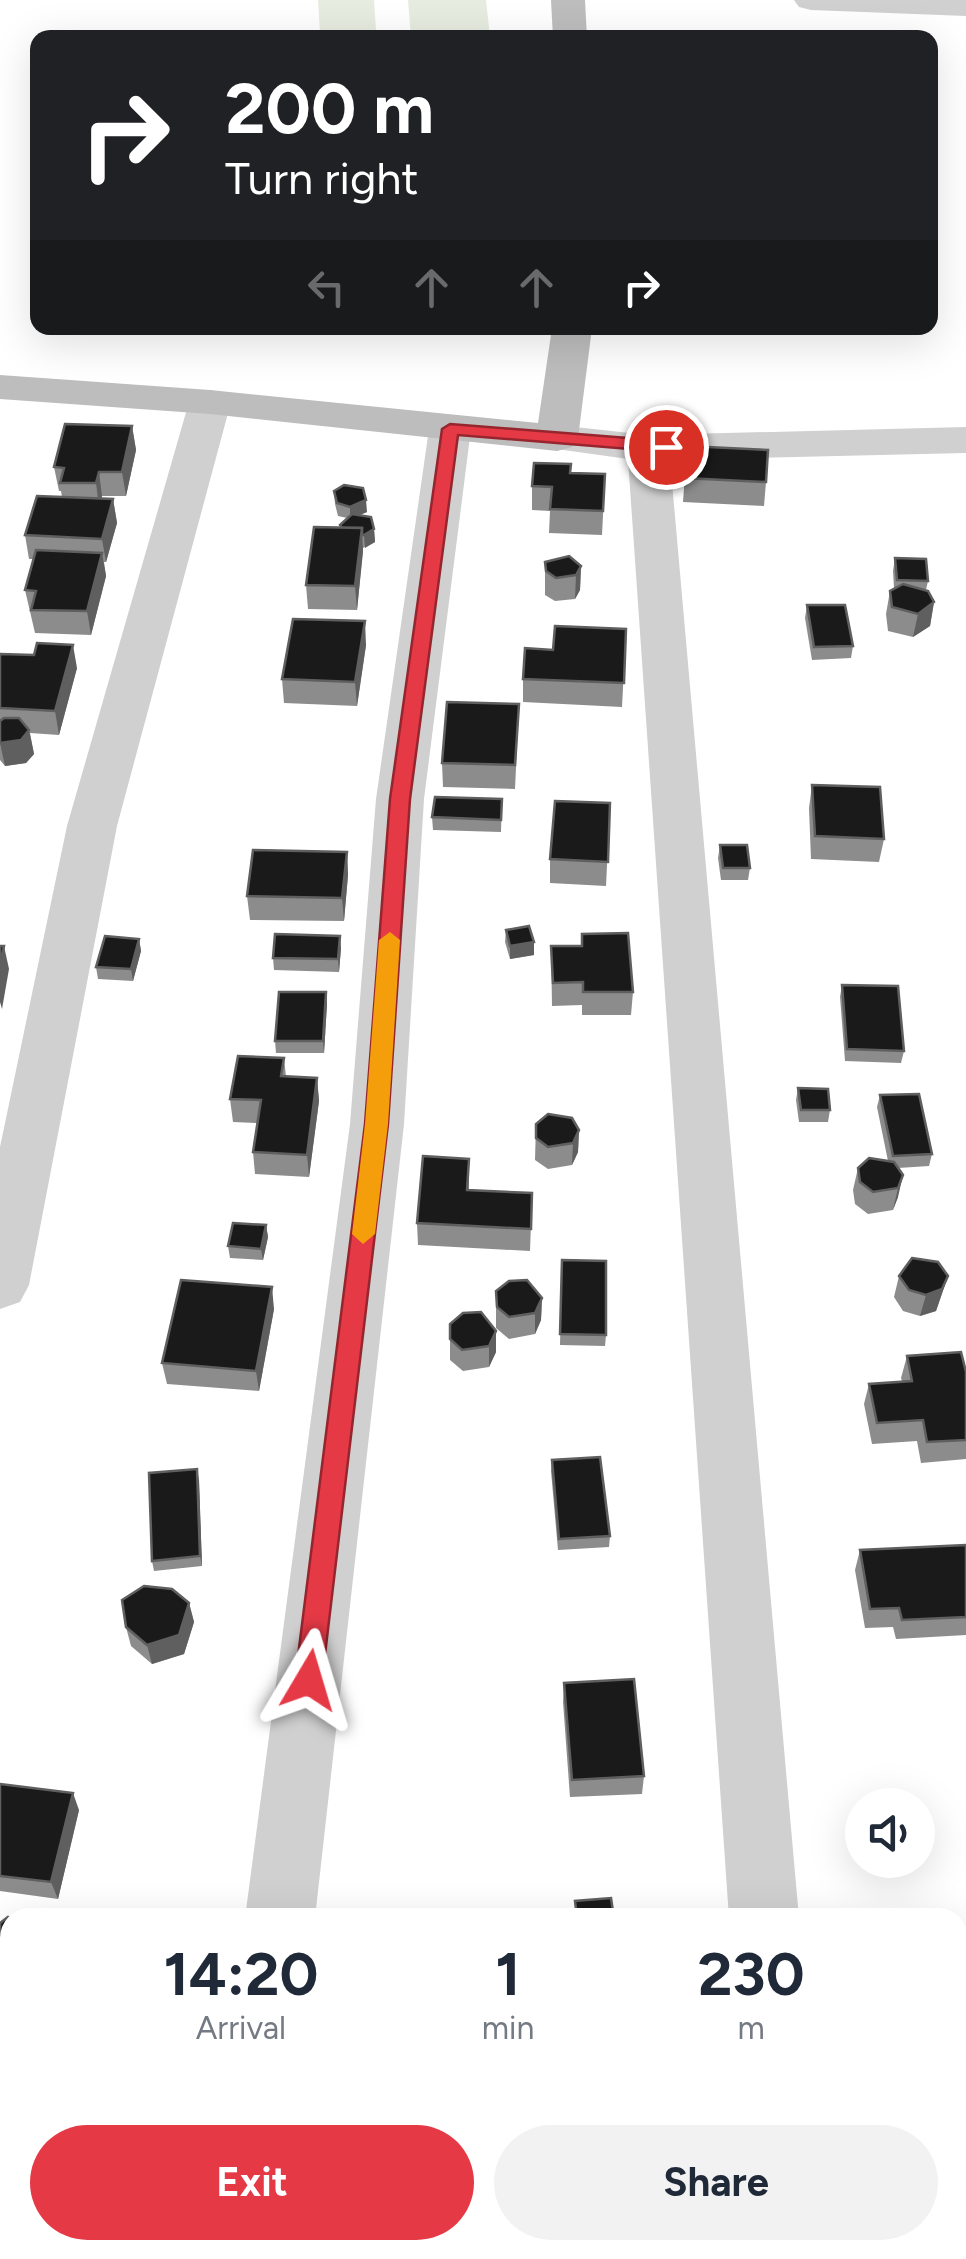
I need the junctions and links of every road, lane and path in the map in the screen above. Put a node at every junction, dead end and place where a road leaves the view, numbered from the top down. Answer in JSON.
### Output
{"nodes":[{"id":1,"x":568,"y":0,"type":"edge"},
{"id":2,"x":811,"y":0,"type":"edge"},
{"id":3,"x":966,"y":6,"type":"edge"},
{"id":4,"x":570,"y":30,"type":"edge"},
{"id":5,"x":571,"y":335,"type":"edge"},
{"id":6,"x":0,"y":386,"type":"edge"},
{"id":7,"x":210,"y":402,"type":"junction"},
{"id":8,"x":450,"y":429,"type":"junction"},
{"id":9,"x":556,"y":438,"type":"junction"},
{"id":10,"x":966,"y":440,"type":"edge"},
{"id":11,"x":648,"y":448,"type":"junction"},
{"id":12,"x":0,"y":1285,"type":"edge"},
{"id":13,"x":281,"y":1908,"type":"edge"},
{"id":14,"x":763,"y":1908,"type":"edge"}],
"edges":[{"from":1,"to":4,"type":"street"},
{"from":2,"to":3,"type":"street"},
{"from":5,"to":9,"type":"street"},
{"from":6,"to":7,"type":"street"},
{"from":7,"to":8,"type":"street"},
{"from":7,"to":12,"type":"street"},
{"from":8,"to":9,"type":"street"},
{"from":8,"to":13,"type":"street"},
{"from":9,"to":11,"type":"street"},
{"from":10,"to":11,"type":"street"},
{"from":11,"to":14,"type":"street"}]}
